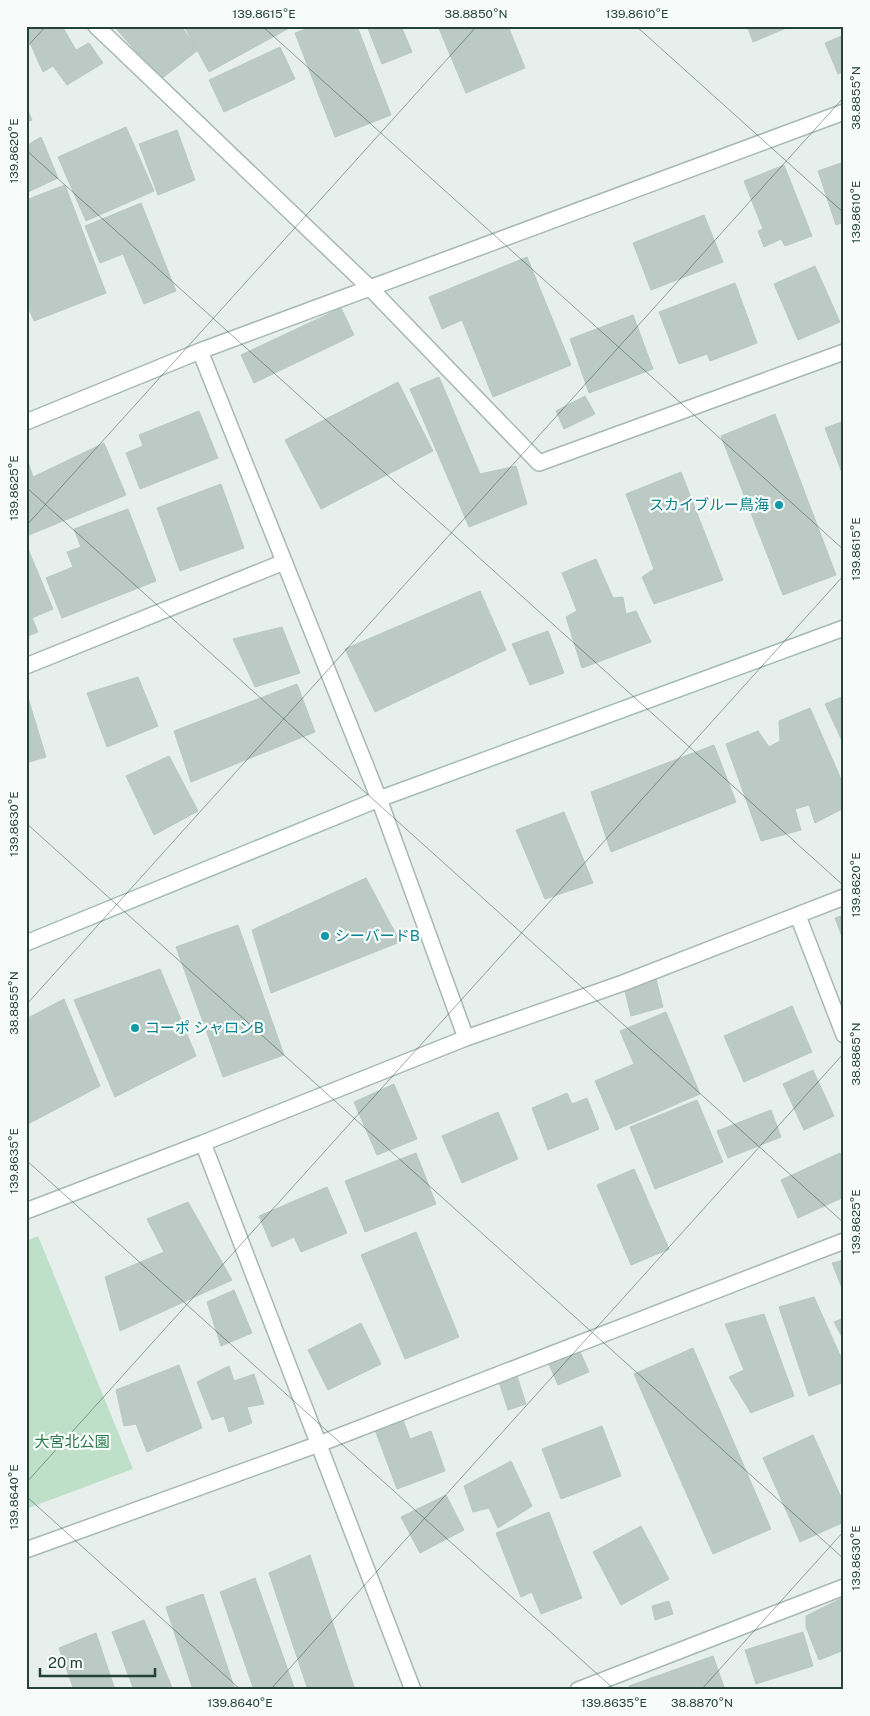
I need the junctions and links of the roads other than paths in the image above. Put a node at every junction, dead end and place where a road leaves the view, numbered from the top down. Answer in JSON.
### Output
{"nodes":[{"id":1,"x":96,"y":26,"type":"edge"},
{"id":2,"x":844,"y":112,"type":"edge"},
{"id":3,"x":371,"y":289,"type":"junction"},
{"id":4,"x":200,"y":351,"type":"junction"},
{"id":5,"x":844,"y":352,"type":"edge"},
{"id":6,"x":26,"y":422,"type":"edge"},
{"id":7,"x":284,"y":562,"type":"junction"},
{"id":8,"x":844,"y":628,"type":"edge"},
{"id":9,"x":26,"y":666,"type":"edge"},
{"id":10,"x":379,"y":799,"type":"junction"},
{"id":11,"x":844,"y":897,"type":"edge"},
{"id":12,"x":798,"y":916,"type":"junction"},
{"id":13,"x":26,"y":943,"type":"edge"},
{"id":14,"x":844,"y":1035,"type":"edge"},
{"id":15,"x":466,"y":1038,"type":"junction"},
{"id":16,"x":202,"y":1143,"type":"junction"},
{"id":17,"x":26,"y":1211,"type":"edge"},
{"id":18,"x":844,"y":1241,"type":"edge"},
{"id":19,"x":319,"y":1444,"type":"junction"},
{"id":20,"x":26,"y":1550,"type":"edge"},
{"id":21,"x":844,"y":1587,"type":"edge"},
{"id":22,"x":413,"y":1690,"type":"edge"},
{"id":23,"x":578,"y":1690,"type":"edge"}],
"edges":[{"from":1,"to":3,"type":"street"},
{"from":2,"to":3,"type":"street"},
{"from":3,"to":4,"type":"street"},
{"from":3,"to":5,"type":"street"},
{"from":4,"to":6,"type":"street"},
{"from":4,"to":7,"type":"street"},
{"from":7,"to":9,"type":"street"},
{"from":7,"to":10,"type":"street"},
{"from":8,"to":10,"type":"street"},
{"from":10,"to":13,"type":"street"},
{"from":10,"to":15,"type":"street"},
{"from":11,"to":12,"type":"street"},
{"from":12,"to":14,"type":"street"},
{"from":12,"to":15,"type":"street"},
{"from":15,"to":16,"type":"street"},
{"from":16,"to":17,"type":"street"},
{"from":16,"to":19,"type":"street"},
{"from":18,"to":19,"type":"street"},
{"from":19,"to":20,"type":"street"},
{"from":19,"to":22,"type":"street"},
{"from":21,"to":23,"type":"street"}]}
